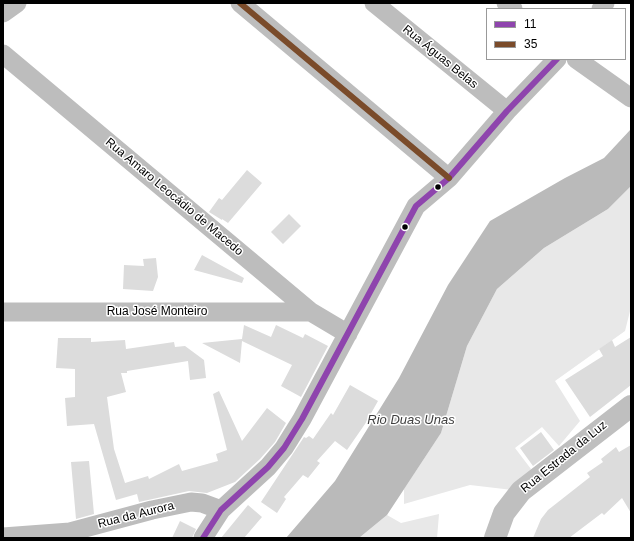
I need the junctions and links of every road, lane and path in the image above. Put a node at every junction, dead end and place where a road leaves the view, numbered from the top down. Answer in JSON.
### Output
{"nodes":[{"id":1,"x":18,"y":3,"type":"edge"},
{"id":2,"x":240,"y":3,"type":"edge"},
{"id":3,"x":374,"y":3,"type":"edge"},
{"id":4,"x":3,"y":13,"type":"edge"},
{"id":5,"x":3,"y":54,"type":"edge"},
{"id":6,"x":556,"y":60,"type":"edge"},
{"id":7,"x":577,"y":60,"type":"edge"},
{"id":8,"x":631,"y":98,"type":"edge"},
{"id":9,"x":507,"y":111,"type":"junction"},
{"id":10,"x":449,"y":178,"type":"junction"},
{"id":11,"x":3,"y":312,"type":"edge"},
{"id":12,"x":311,"y":312,"type":"junction"},
{"id":13,"x":348,"y":334,"type":"junction"},
{"id":14,"x":631,"y":406,"type":"edge"},
{"id":15,"x":221,"y":510,"type":"junction"},
{"id":16,"x":3,"y":537,"type":"edge"},
{"id":17,"x":203,"y":538,"type":"edge"},
{"id":18,"x":495,"y":538,"type":"edge"}],
"edges":[{"from":1,"to":4,"type":"street"},
{"from":2,"to":10,"type":"street"},
{"from":3,"to":9,"type":"street","name":"Rua Águas Belas"},
{"from":5,"to":12,"type":"street","name":"Rua Amaro Leocádio de Macedo"},
{"from":6,"to":9,"type":"street"},
{"from":7,"to":8,"type":"street"},
{"from":9,"to":10,"type":"street"},
{"from":10,"to":13,"type":"street"},
{"from":11,"to":12,"type":"street","name":"Rua José Monteiro"},
{"from":12,"to":13,"type":"street","name":"Rua Amaro Leocádio de Macedo"},
{"from":13,"to":15,"type":"street"},
{"from":14,"to":18,"type":"main road","name":"Rua Estrada da Luz"},
{"from":15,"to":16,"type":"street","name":"Rua da Aurora"},
{"from":15,"to":17,"type":"street"}]}
